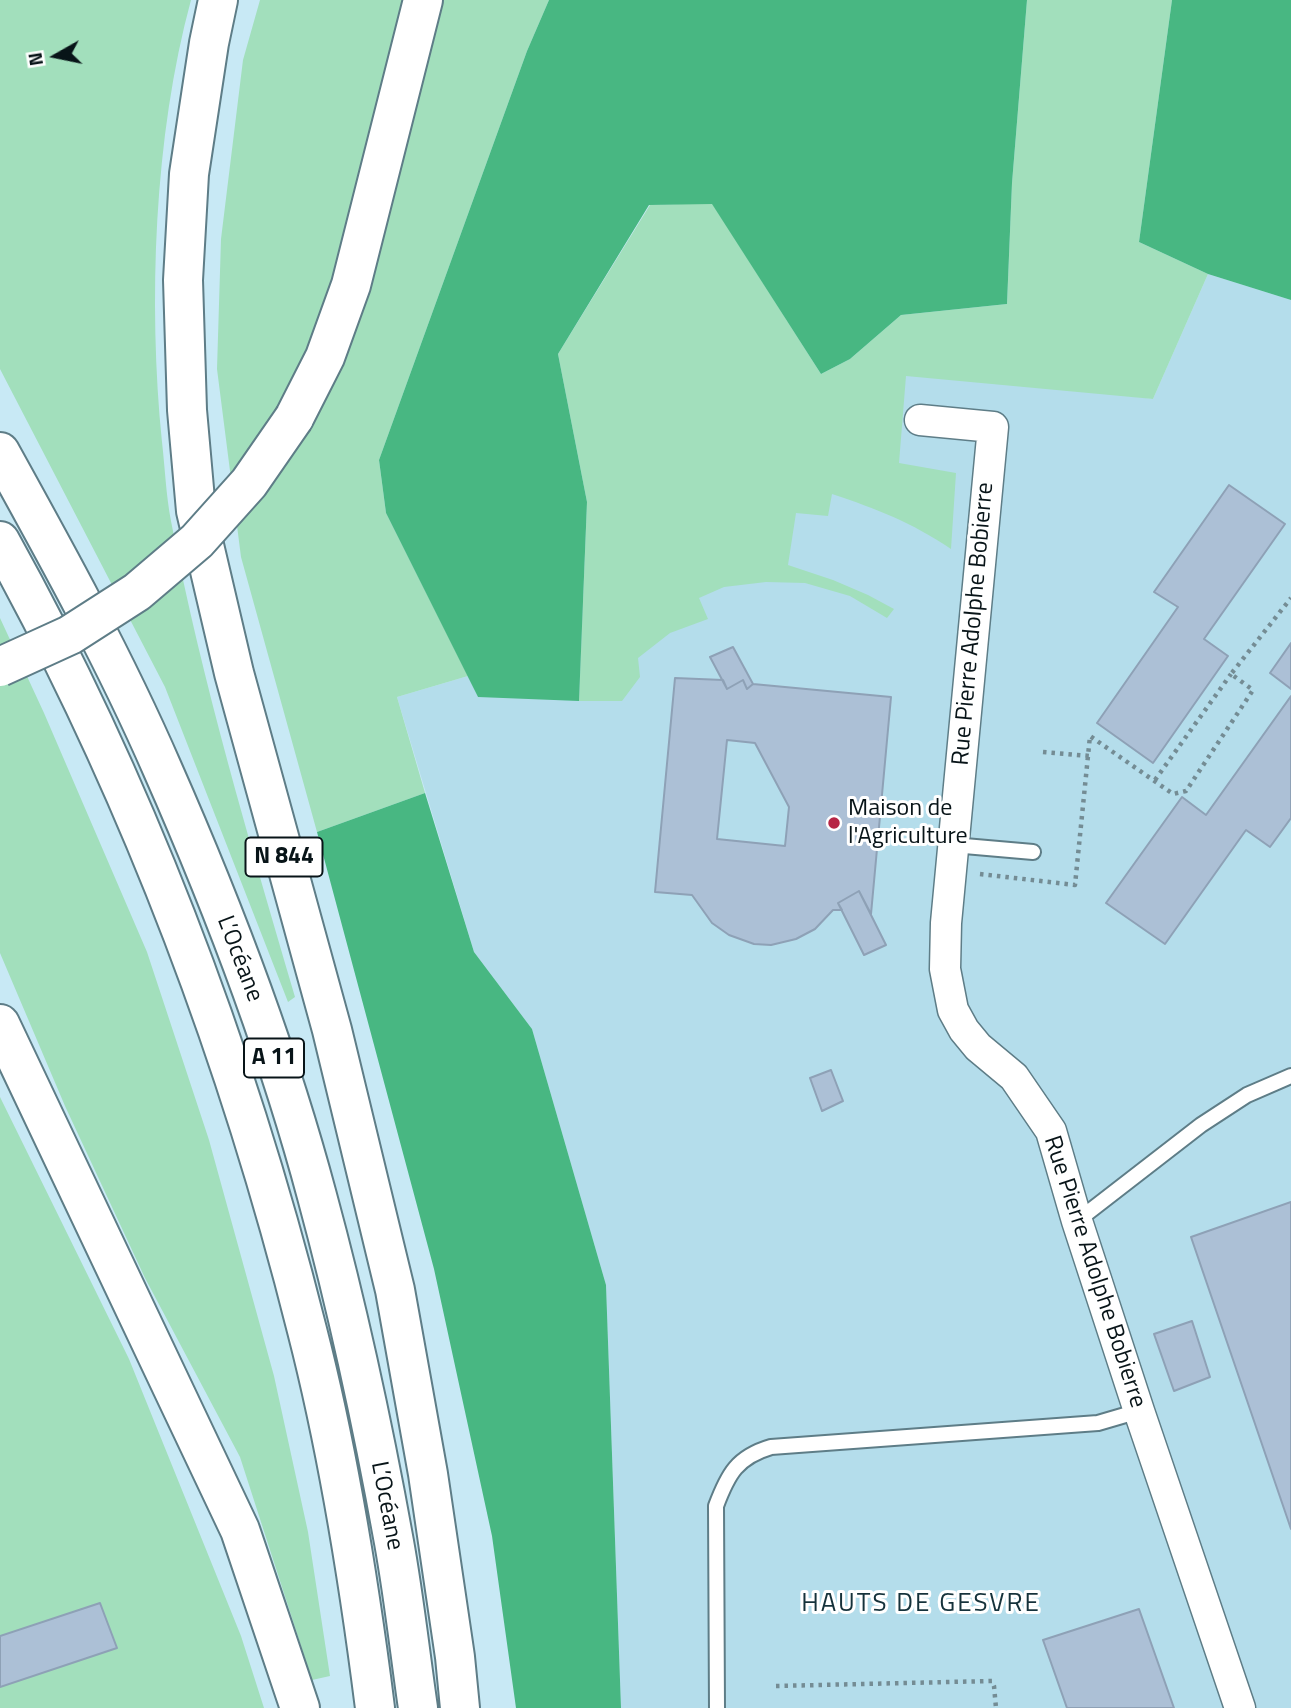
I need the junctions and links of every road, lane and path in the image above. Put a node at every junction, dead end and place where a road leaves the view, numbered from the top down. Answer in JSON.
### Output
{"nodes":[{"id":1,"x":218,"y":0,"type":"edge"},
{"id":2,"x":423,"y":0,"type":"edge"},
{"id":3,"x":920,"y":420,"type":"dead end"},
{"id":4,"x":0,"y":452,"type":"edge"},
{"id":5,"x":0,"y":541,"type":"edge"},
{"id":6,"x":1291,"y":598,"type":"edge"},
{"id":7,"x":0,"y":667,"type":"edge"},
{"id":8,"x":1231,"y":674,"type":"junction"},
{"id":9,"x":1043,"y":752,"type":"dead end"},
{"id":10,"x":1090,"y":756,"type":"junction"},
{"id":11,"x":1155,"y":780,"type":"junction"},
{"id":12,"x":1033,"y":852,"type":"dead end"},
{"id":13,"x":952,"y":858,"type":"junction"},
{"id":14,"x":0,"y":1024,"type":"edge"},
{"id":15,"x":1291,"y":1076,"type":"edge"},
{"id":16,"x":1077,"y":1221,"type":"junction"},
{"id":17,"x":1139,"y":1411,"type":"junction"},
{"id":18,"x":776,"y":1686,"type":"dead end"},
{"id":19,"x":300,"y":1708,"type":"edge"},
{"id":20,"x":375,"y":1708,"type":"edge"},
{"id":21,"x":418,"y":1708,"type":"edge"},
{"id":22,"x":460,"y":1708,"type":"edge"},
{"id":23,"x":717,"y":1708,"type":"edge"},
{"id":24,"x":996,"y":1708,"type":"edge"},
{"id":25,"x":1240,"y":1708,"type":"edge"}],
"edges":[{"from":1,"to":22,"type":"highway","number":"N 844"},
{"from":2,"to":7,"type":"highway","bridge":true},
{"from":3,"to":13,"type":"street","name":"Rue Pierre Adolphe Bobierre"},
{"from":4,"to":21,"type":"highway","name":"L’Océane","number":"A 11"},
{"from":5,"to":20,"type":"highway","name":"L’Océane","number":"A 11"},
{"from":6,"to":8,"type":"path"},
{"from":8,"to":11,"type":"path"},
{"from":8,"to":11,"type":"path"},
{"from":9,"to":10,"type":"path"},
{"from":10,"to":11,"type":"path"},
{"from":10,"to":13,"type":"path"},
{"from":12,"to":13,"type":"lane"},
{"from":13,"to":16,"type":"street","name":"Rue Pierre Adolphe Bobierre"},
{"from":14,"to":19,"type":"highway"},
{"from":15,"to":16,"type":"lane"},
{"from":16,"to":17,"type":"street","name":"Rue Pierre Adolphe Bobierre"},
{"from":17,"to":23,"type":"lane"},
{"from":17,"to":25,"type":"street","name":"Rue Pierre Adolphe Bobierre"},
{"from":18,"to":24,"type":"path"}]}
